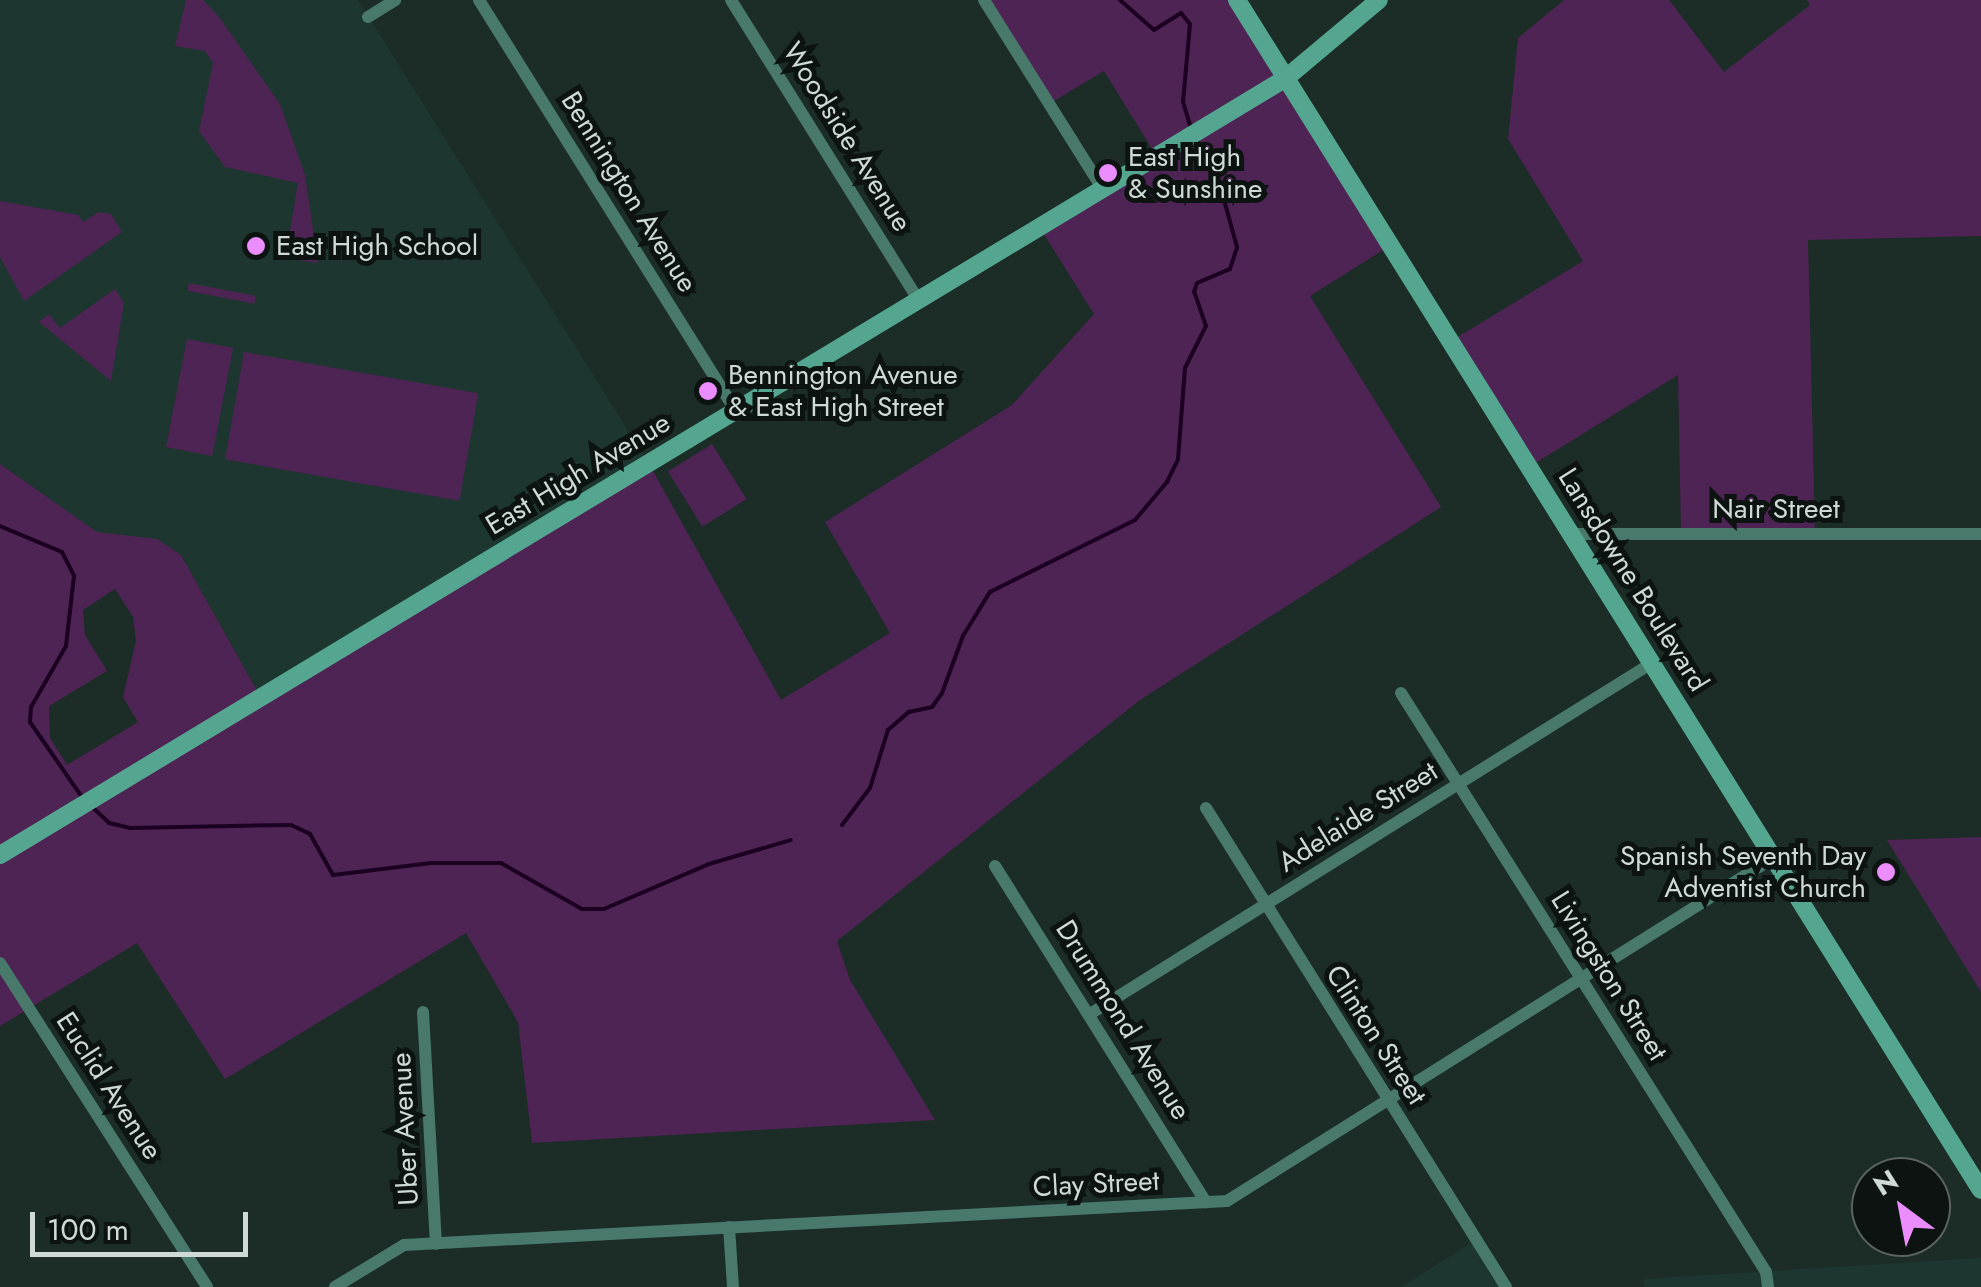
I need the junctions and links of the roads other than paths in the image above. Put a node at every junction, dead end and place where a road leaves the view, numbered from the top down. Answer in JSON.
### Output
{"nodes":[{"id":1,"x":395,"y":0,"type":"edge"},
{"id":2,"x":479,"y":0,"type":"edge"},
{"id":3,"x":732,"y":0,"type":"edge"},
{"id":4,"x":984,"y":0,"type":"edge"},
{"id":5,"x":1237,"y":0,"type":"edge"},
{"id":6,"x":1379,"y":0,"type":"edge"},
{"id":7,"x":368,"y":17,"type":"dead end"},
{"id":8,"x":1286,"y":78,"type":"junction"},
{"id":9,"x":1103,"y":190,"type":"junction"},
{"id":10,"x":920,"y":301,"type":"junction"},
{"id":11,"x":736,"y":412,"type":"junction"},
{"id":12,"x":1572,"y":534,"type":"junction"},
{"id":13,"x":1981,"y":534,"type":"edge"},
{"id":14,"x":1652,"y":663,"type":"junction"},
{"id":15,"x":1401,"y":693,"type":"dead end"},
{"id":16,"x":1459,"y":783,"type":"junction"},
{"id":17,"x":1206,"y":808,"type":"dead end"},
{"id":18,"x":0,"y":856,"type":"edge"},
{"id":19,"x":1773,"y":858,"type":"junction"},
{"id":20,"x":994,"y":866,"type":"dead end"},
{"id":21,"x":1264,"y":905,"type":"junction"},
{"id":22,"x":0,"y":963,"type":"edge"},
{"id":23,"x":1582,"y":980,"type":"junction"},
{"id":24,"x":423,"y":1012,"type":"dead end"},
{"id":25,"x":1090,"y":1014,"type":"junction"},
{"id":26,"x":1389,"y":1102,"type":"junction"},
{"id":27,"x":1975,"y":1165,"type":"edge"},
{"id":28,"x":1981,"y":1190,"type":"edge"},
{"id":29,"x":1206,"y":1202,"type":"junction"},
{"id":30,"x":729,"y":1228,"type":"junction"},
{"id":31,"x":436,"y":1244,"type":"junction"},
{"id":32,"x":207,"y":1287,"type":"edge"},
{"id":33,"x":335,"y":1287,"type":"edge"},
{"id":34,"x":732,"y":1287,"type":"edge"},
{"id":35,"x":1506,"y":1287,"type":"edge"},
{"id":36,"x":1768,"y":1287,"type":"edge"}],
"edges":[{"from":1,"to":7,"type":"street"},
{"from":2,"to":11,"type":"street","name":"Bennington Avenue"},
{"from":3,"to":10,"type":"street","name":"Woodside Avenue"},
{"from":4,"to":9,"type":"street"},
{"from":5,"to":8,"type":"street","name":"Lansdowne Boulevard"},
{"from":6,"to":8,"type":"street","name":"East High Avenue"},
{"from":8,"to":9,"type":"street","name":"East High Avenue"},
{"from":8,"to":12,"type":"street","name":"Lansdowne Boulevard"},
{"from":9,"to":10,"type":"street","name":"East High Avenue"},
{"from":10,"to":11,"type":"street","name":"East High Avenue"},
{"from":11,"to":18,"type":"street","name":"East High Avenue"},
{"from":12,"to":13,"type":"street","name":"Nair Street"},
{"from":12,"to":14,"type":"street","name":"Lansdowne Boulevard"},
{"from":14,"to":16,"type":"street","name":"Adelaide Street"},
{"from":14,"to":19,"type":"street","name":"Lansdowne Boulevard"},
{"from":15,"to":16,"type":"street","name":"Livingston Street"},
{"from":16,"to":21,"type":"street","name":"Adelaide Street"},
{"from":16,"to":23,"type":"street","name":"Livingston Street"},
{"from":17,"to":21,"type":"street","name":"Clinton Street"},
{"from":19,"to":23,"type":"street","name":"Clay Street"},
{"from":19,"to":27,"type":"street","name":"Lansdowne Boulevard"},
{"from":20,"to":25,"type":"street","name":"Drummond Avenue"},
{"from":21,"to":25,"type":"street","name":"Adelaide Street"},
{"from":21,"to":26,"type":"street","name":"Clinton Street"},
{"from":22,"to":32,"type":"street","name":"Euclid Avenue"},
{"from":23,"to":26,"type":"street","name":"Clay Street"},
{"from":23,"to":36,"type":"street","name":"Livingston Street"},
{"from":24,"to":31,"type":"street","name":"Uber Avenue"},
{"from":25,"to":29,"type":"street","name":"Drummond Avenue"},
{"from":26,"to":29,"type":"street","name":"Clay Street"},
{"from":26,"to":35,"type":"street","name":"Clinton Street"},
{"from":27,"to":28,"type":"street","name":"Lansdowne Boulevard"},
{"from":29,"to":30,"type":"street","name":"Clay Street"},
{"from":30,"to":31,"type":"street","name":"Clay Street"},
{"from":30,"to":34,"type":"street"},
{"from":31,"to":33,"type":"street","name":"Clay Street"}]}
